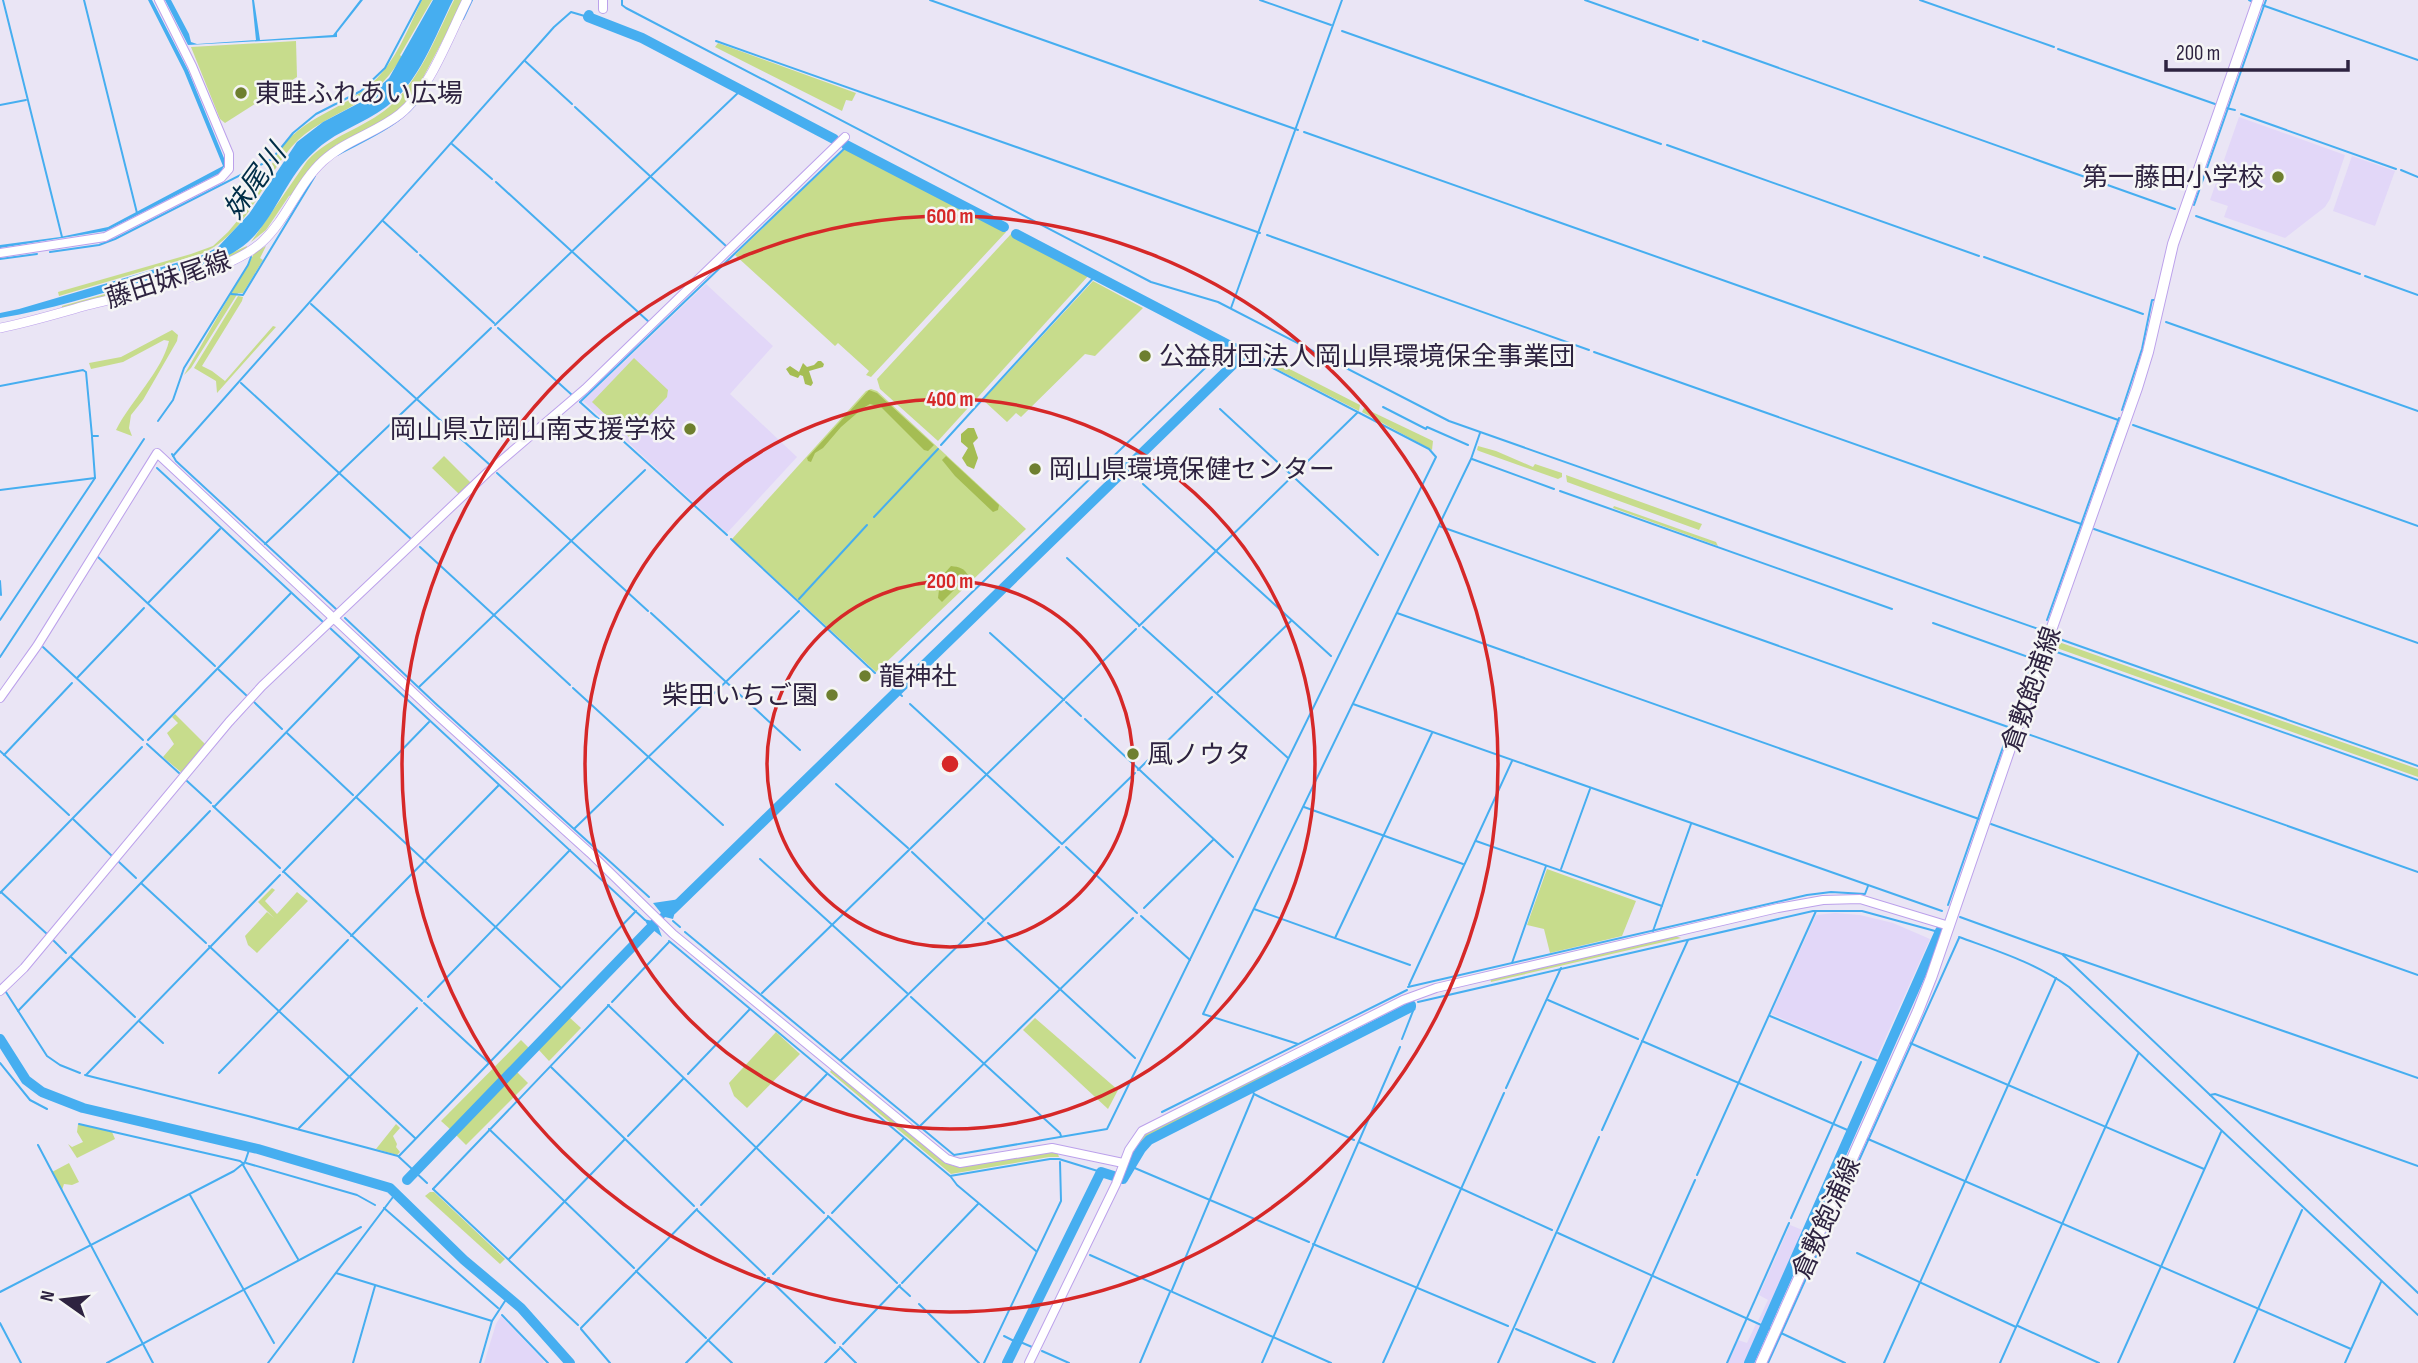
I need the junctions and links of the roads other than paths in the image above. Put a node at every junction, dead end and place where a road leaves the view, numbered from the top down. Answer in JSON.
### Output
{"nodes":[{"id":1,"x":159,"y":0,"type":"edge"},
{"id":2,"x":467,"y":0,"type":"edge"},
{"id":3,"x":2258,"y":0,"type":"edge"},
{"id":4,"x":845,"y":137,"type":"dead end"},
{"id":5,"x":0,"y":253,"type":"edge"},
{"id":6,"x":0,"y":328,"type":"edge"},
{"id":7,"x":335,"y":617,"type":"junction"},
{"id":8,"x":0,"y":698,"type":"edge"},
{"id":9,"x":1944,"y":924,"type":"junction"},
{"id":10,"x":2,"y":989,"type":"edge"},
{"id":11,"x":1124,"y":1163,"type":"junction"},
{"id":12,"x":1030,"y":1363,"type":"edge"},
{"id":13,"x":1761,"y":1363,"type":"edge"}],
"edges":[{"from":1,"to":5,"type":"street"},
{"from":2,"to":6,"type":"main road","name":"藤田妹尾線"},
{"from":3,"to":9,"type":"main road","name":"倉敷飽浦線"},
{"from":4,"to":7,"type":"street"},
{"from":7,"to":8,"type":"street"},
{"from":7,"to":10,"type":"street"},
{"from":7,"to":11,"type":"street"},
{"from":9,"to":11,"type":"street"},
{"from":9,"to":13,"type":"main road","name":"倉敷飽浦線"},
{"from":11,"to":12,"type":"street"}]}
